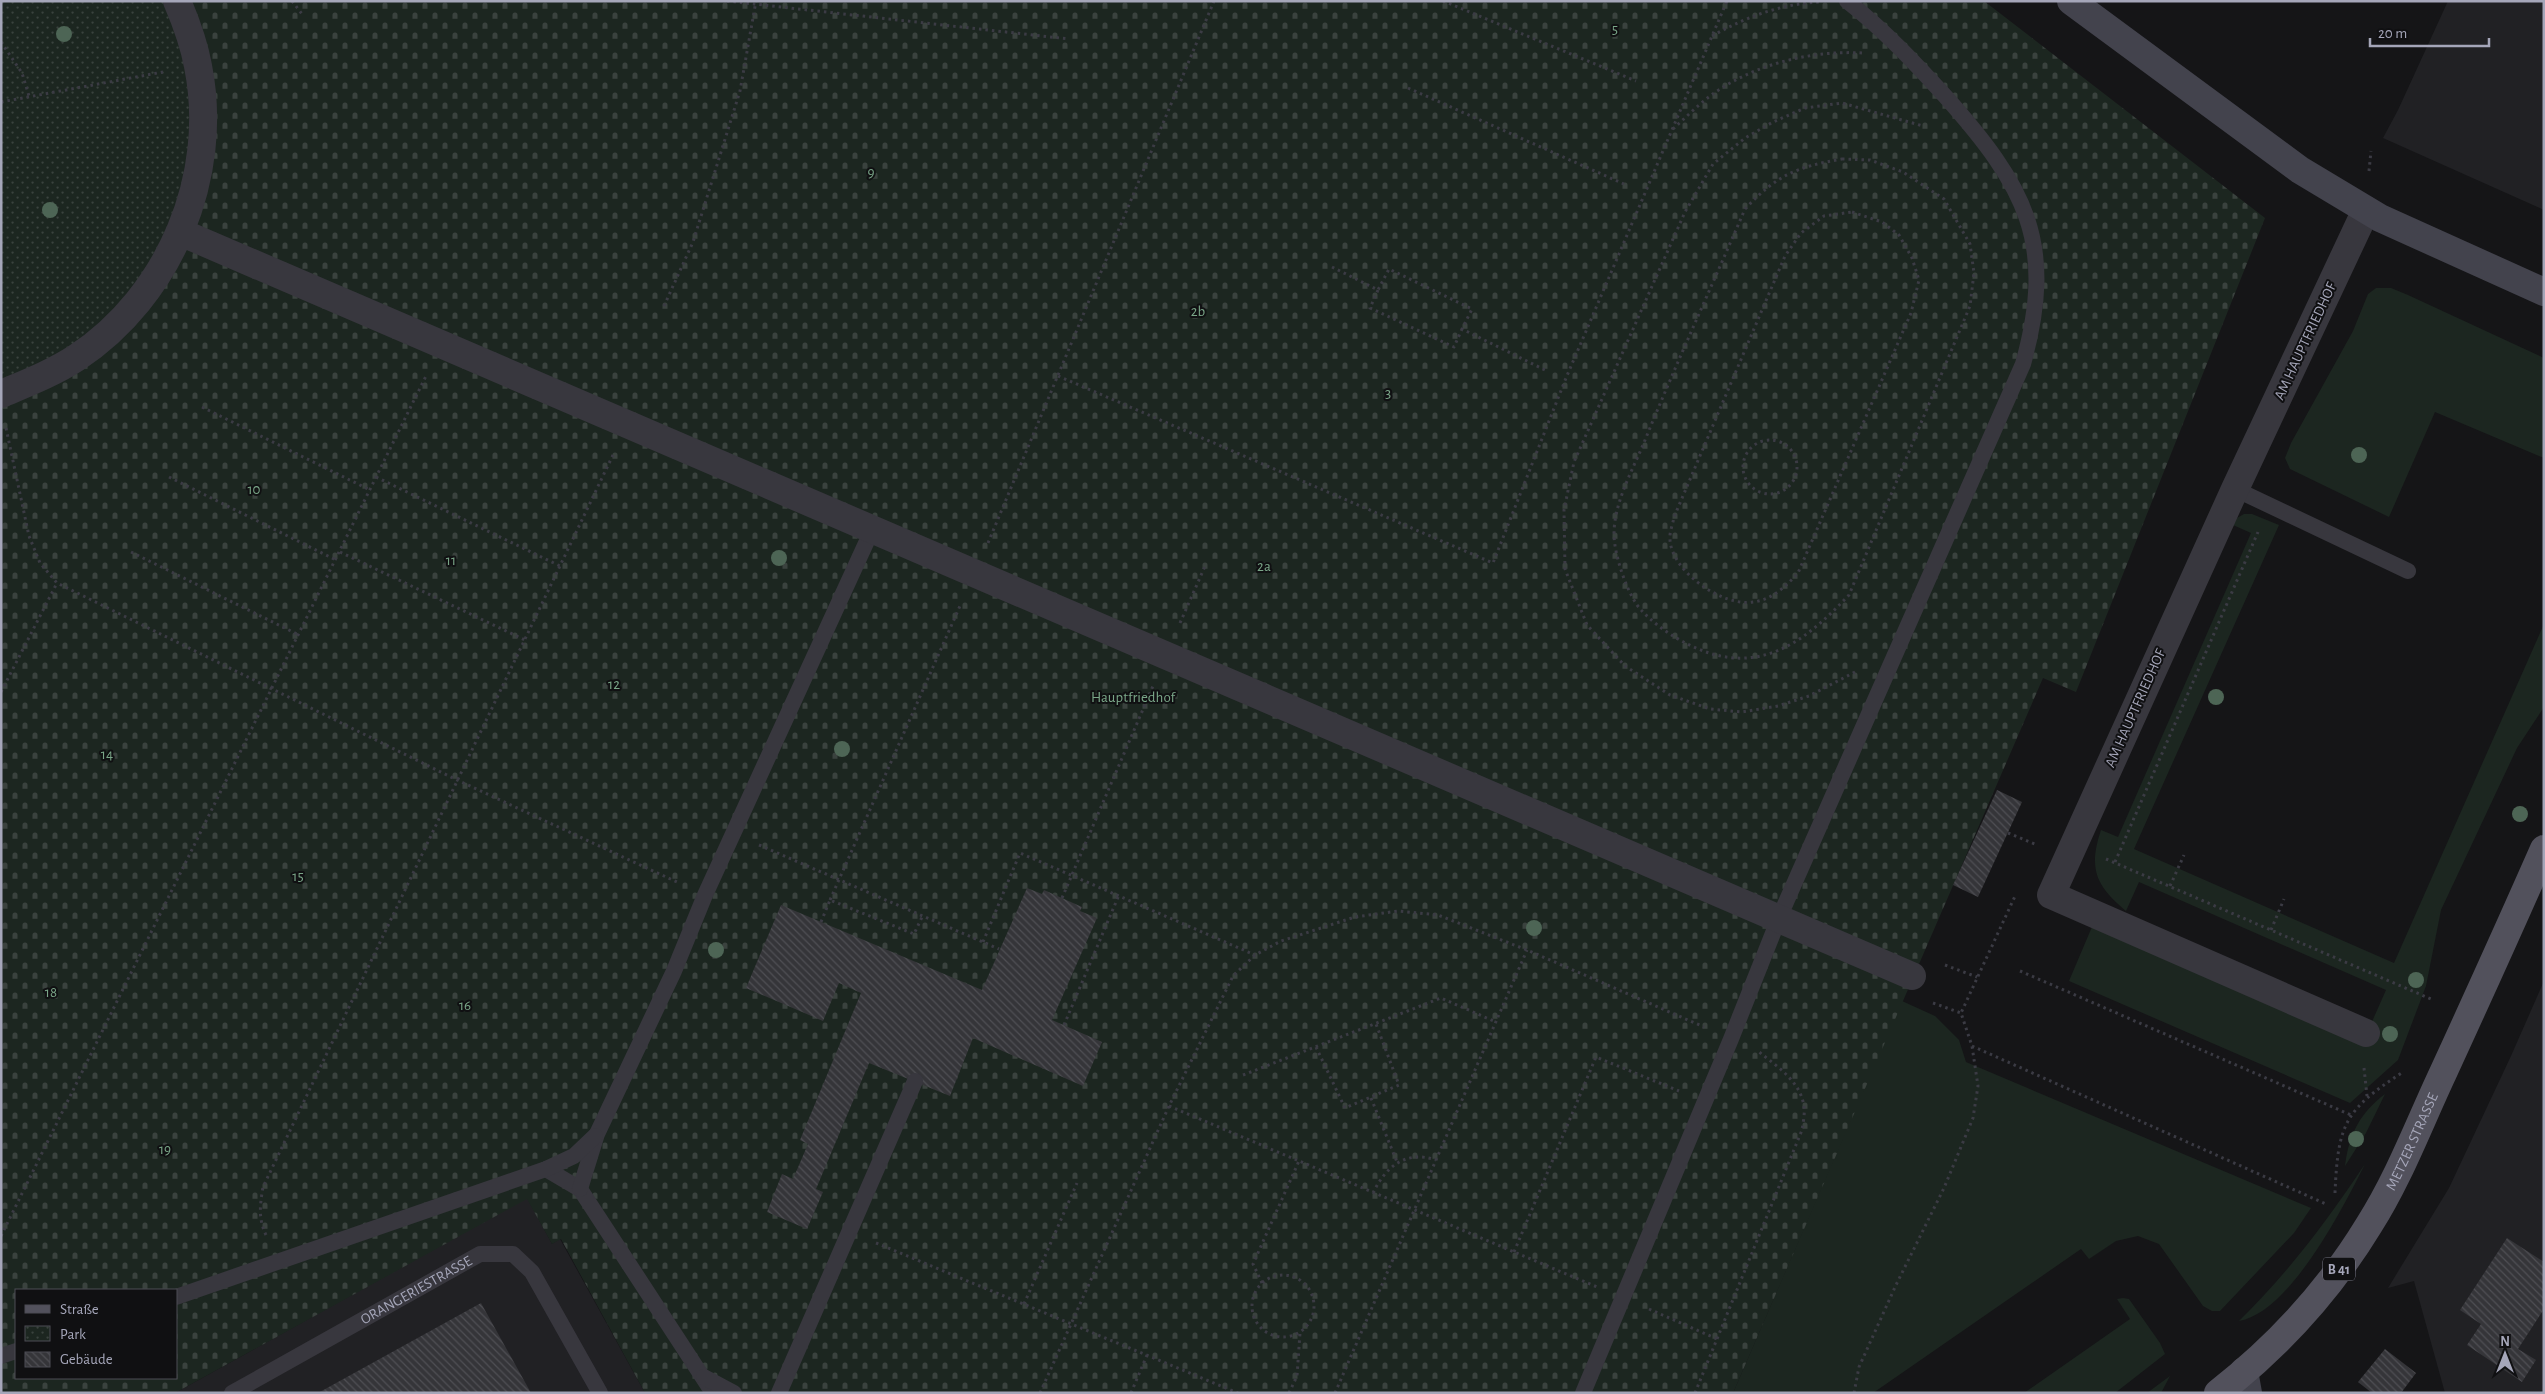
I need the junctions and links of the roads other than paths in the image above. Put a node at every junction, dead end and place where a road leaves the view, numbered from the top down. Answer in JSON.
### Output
{"nodes":[{"id":1,"x":177,"y":1,"type":"edge"},
{"id":2,"x":1847,"y":1,"type":"edge"},
{"id":3,"x":2071,"y":1,"type":"edge"},
{"id":4,"x":2366,"y":210,"type":"junction"},
{"id":5,"x":180,"y":232,"type":"junction"},
{"id":6,"x":2544,"y":292,"type":"edge"},
{"id":7,"x":1,"y":394,"type":"edge"},
{"id":8,"x":2235,"y":489,"type":"junction"},
{"id":9,"x":872,"y":530,"type":"junction"},
{"id":10,"x":2408,"y":571,"type":"dead end"},
{"id":11,"x":2542,"y":857,"type":"edge"},
{"id":12,"x":1779,"y":918,"type":"junction"},
{"id":13,"x":1912,"y":976,"type":"dead end"},
{"id":14,"x":2366,"y":1033,"type":"dead end"},
{"id":15,"x":915,"y":1081,"type":"dead end"},
{"id":16,"x":597,"y":1134,"type":"junction"},
{"id":17,"x":546,"y":1169,"type":"junction"},
{"id":18,"x":580,"y":1189,"type":"junction"},
{"id":19,"x":178,"y":1296,"type":"edge"},
{"id":20,"x":15,"y":1351,"type":"edge"},
{"id":21,"x":1,"y":1356,"type":"edge"},
{"id":22,"x":704,"y":1377,"type":"junction"},
{"id":23,"x":2246,"y":1382,"type":"edge"},
{"id":24,"x":232,"y":1393,"type":"edge"},
{"id":25,"x":600,"y":1393,"type":"edge"},
{"id":26,"x":713,"y":1393,"type":"edge"},
{"id":27,"x":734,"y":1393,"type":"edge"},
{"id":28,"x":779,"y":1393,"type":"edge"},
{"id":29,"x":1583,"y":1393,"type":"edge"},
{"id":30,"x":2218,"y":1393,"type":"edge"}],
"edges":[{"from":1,"to":5,"type":"street"},
{"from":2,"to":12,"type":"lane"},
{"from":3,"to":4,"type":"main road"},
{"from":4,"to":6,"type":"main road"},
{"from":4,"to":8,"type":"street","name":"AM HAUPTFRIEDHOF"},
{"from":5,"to":7,"type":"street"},
{"from":5,"to":9,"type":"street"},
{"from":8,"to":10,"type":"lane"},
{"from":8,"to":14,"type":"street","name":"AM HAUPTFRIEDHOF"},
{"from":9,"to":12,"type":"street"},
{"from":9,"to":16,"type":"lane"},
{"from":11,"to":23,"type":"main road","name":"METZER STRASSE","number":"B 41"},
{"from":12,"to":13,"type":"street"},
{"from":12,"to":29,"type":"lane"},
{"from":15,"to":28,"type":"lane"},
{"from":16,"to":17,"type":"lane"},
{"from":16,"to":18,"type":"lane"},
{"from":17,"to":18,"type":"lane"},
{"from":17,"to":19,"type":"lane"},
{"from":18,"to":22,"type":"lane"},
{"from":20,"to":21,"type":"lane"},
{"from":22,"to":26,"type":"lane"},
{"from":22,"to":27,"type":"lane"},
{"from":23,"to":30,"type":"main road","name":"METZER STRASSE","number":"B 41"},
{"from":24,"to":25,"type":"lane","name":"ORANGERIESTRASSE"}]}
